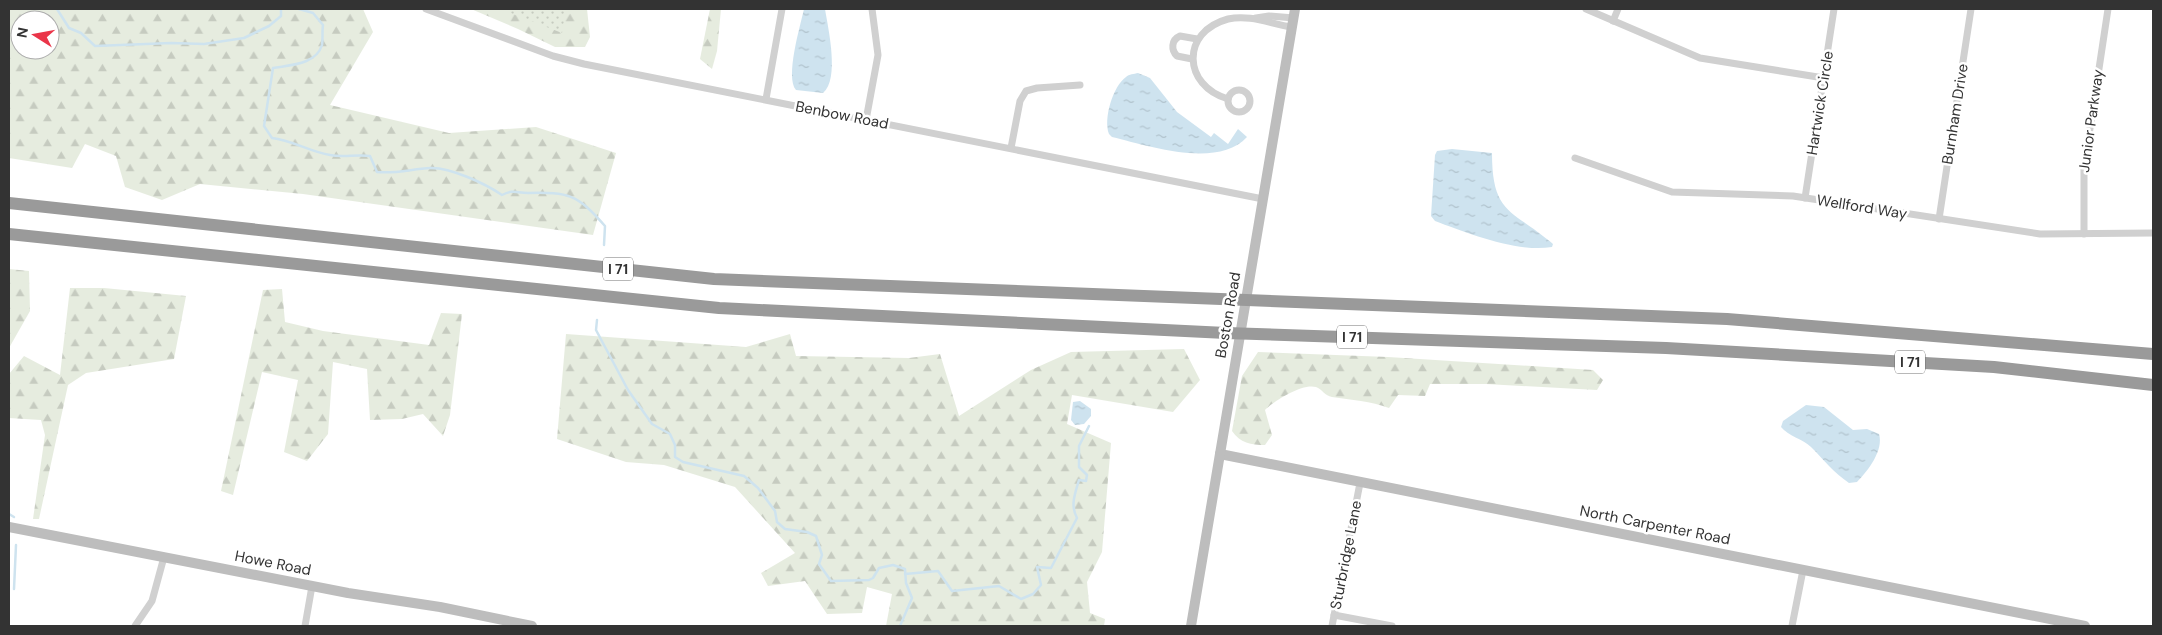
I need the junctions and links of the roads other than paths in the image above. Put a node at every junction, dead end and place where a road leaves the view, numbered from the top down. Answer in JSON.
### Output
{"nodes":[{"id":1,"x":426,"y":9,"type":"edge"},
{"id":2,"x":782,"y":9,"type":"edge"},
{"id":3,"x":872,"y":9,"type":"edge"},
{"id":4,"x":1586,"y":9,"type":"edge"},
{"id":5,"x":1618,"y":9,"type":"edge"},
{"id":6,"x":1834,"y":9,"type":"edge"},
{"id":7,"x":1971,"y":9,"type":"edge"},
{"id":8,"x":2108,"y":9,"type":"edge"},
{"id":9,"x":1294,"y":18,"type":"edge"},
{"id":10,"x":1613,"y":21,"type":"junction"},
{"id":11,"x":1197,"y":39,"type":"junction"},
{"id":12,"x":1192,"y":59,"type":"junction"},
{"id":13,"x":1824,"y":78,"type":"junction"},
{"id":14,"x":1080,"y":85,"type":"dead end"},
{"id":15,"x":766,"y":99,"type":"junction"},
{"id":16,"x":1228,"y":99,"type":"dead end"},
{"id":17,"x":866,"y":120,"type":"junction"},
{"id":18,"x":1010,"y":148,"type":"junction"},
{"id":19,"x":1575,"y":158,"type":"dead end"},
{"id":20,"x":1805,"y":198,"type":"junction"},
{"id":21,"x":1263,"y":199,"type":"junction"},
{"id":22,"x":9,"y":203,"type":"edge"},
{"id":23,"x":1939,"y":219,"type":"junction"},
{"id":24,"x":2153,"y":233,"type":"edge"},
{"id":25,"x":9,"y":234,"type":"edge"},
{"id":26,"x":2084,"y":234,"type":"junction"},
{"id":27,"x":2153,"y":354,"type":"edge"},
{"id":28,"x":2153,"y":385,"type":"edge"},
{"id":29,"x":1220,"y":454,"type":"junction"},
{"id":30,"x":1360,"y":483,"type":"junction"},
{"id":31,"x":9,"y":527,"type":"edge"},
{"id":32,"x":164,"y":557,"type":"junction"},
{"id":33,"x":1803,"y":570,"type":"junction"},
{"id":34,"x":312,"y":586,"type":"junction"},
{"id":35,"x":1334,"y":615,"type":"junction"},
{"id":36,"x":134,"y":626,"type":"edge"},
{"id":37,"x":305,"y":626,"type":"edge"},
{"id":38,"x":532,"y":626,"type":"edge"},
{"id":39,"x":1191,"y":626,"type":"edge"},
{"id":40,"x":1332,"y":626,"type":"edge"},
{"id":41,"x":1392,"y":626,"type":"edge"},
{"id":42,"x":1792,"y":626,"type":"edge"},
{"id":43,"x":2085,"y":626,"type":"edge"}],
"edges":[{"from":1,"to":15,"type":"street","name":"Benbow Road"},
{"from":2,"to":15,"type":"street"},
{"from":3,"to":17,"type":"street"},
{"from":4,"to":10,"type":"street"},
{"from":5,"to":10,"type":"street"},
{"from":6,"to":13,"type":"street","name":"Hartwick Circle"},
{"from":7,"to":23,"type":"street","name":"Burnham Drive"},
{"from":8,"to":26,"type":"street","name":"Junior Parkway"},
{"from":9,"to":11,"type":"street"},
{"from":9,"to":21,"type":"street","name":"Boston Road"},
{"from":10,"to":13,"type":"street"},
{"from":11,"to":12,"type":"street"},
{"from":11,"to":12,"type":"street"},
{"from":12,"to":16,"type":"street"},
{"from":13,"to":20,"type":"street","name":"Hartwick Circle"},
{"from":14,"to":18,"type":"street"},
{"from":15,"to":17,"type":"street","name":"Benbow Road"},
{"from":17,"to":18,"type":"street","name":"Benbow Road"},
{"from":18,"to":21,"type":"street","name":"Benbow Road"},
{"from":19,"to":20,"type":"street","name":"Wellford Way"},
{"from":20,"to":23,"type":"street","name":"Wellford Way"},
{"from":21,"to":29,"type":"street","name":"Boston Road"},
{"from":22,"to":27,"type":"highway","number":"I 71"},
{"from":23,"to":26,"type":"street","name":"Wellford Way"},
{"from":24,"to":26,"type":"street","name":"Wellford Way"},
{"from":25,"to":28,"type":"highway","number":"I 71"},
{"from":29,"to":30,"type":"street","name":"North Carpenter Road"},
{"from":29,"to":39,"type":"street","name":"Boston Road"},
{"from":30,"to":33,"type":"street","name":"North Carpenter Road"},
{"from":30,"to":35,"type":"street","name":"Sturbridge Lane"},
{"from":31,"to":32,"type":"street","name":"Howe Road"},
{"from":32,"to":34,"type":"street","name":"Howe Road"},
{"from":32,"to":36,"type":"street"},
{"from":33,"to":42,"type":"street"},
{"from":33,"to":43,"type":"street","name":"North Carpenter Road"},
{"from":34,"to":37,"type":"street"},
{"from":34,"to":38,"type":"street","name":"Howe Road"},
{"from":35,"to":40,"type":"street","name":"Sturbridge Lane"},
{"from":35,"to":41,"type":"street"}]}
